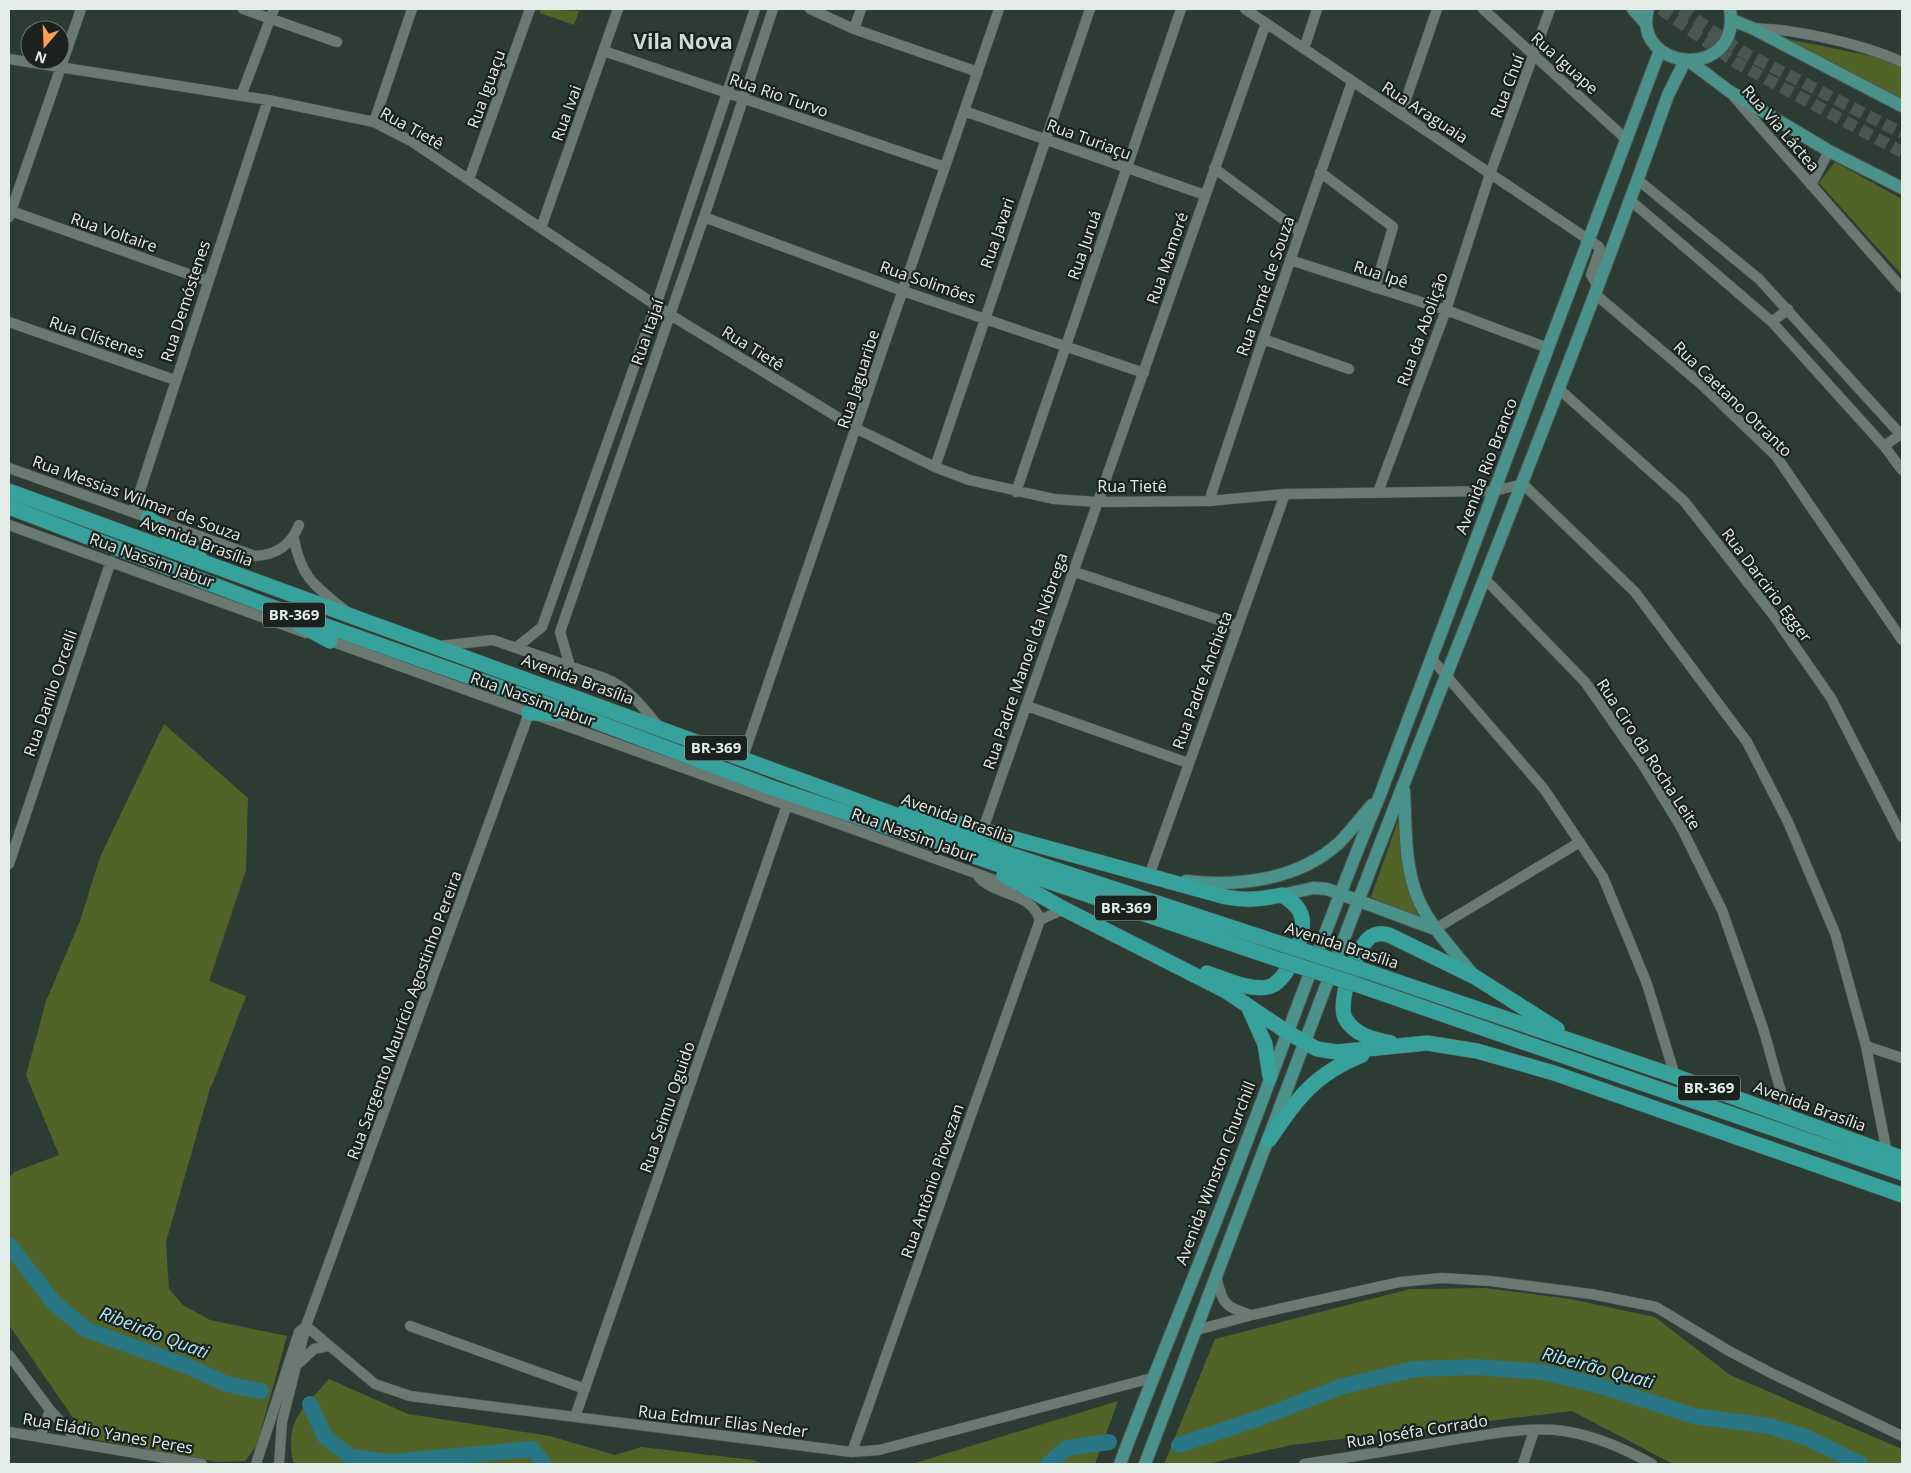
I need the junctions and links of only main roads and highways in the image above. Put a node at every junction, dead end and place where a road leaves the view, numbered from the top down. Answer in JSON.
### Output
{"nodes":[{"id":1,"x":1633,"y":9,"type":"edge"},
{"id":2,"x":1648,"y":9,"type":"edge"},
{"id":3,"x":1731,"y":14,"type":"edge"},
{"id":4,"x":1646,"y":24,"type":"junction"},
{"id":5,"x":1660,"y":50,"type":"junction"},
{"id":6,"x":1687,"y":61,"type":"junction"},
{"id":7,"x":1902,"y":106,"type":"edge"},
{"id":8,"x":1902,"y":188,"type":"edge"},
{"id":9,"x":9,"y":491,"type":"edge"},
{"id":10,"x":9,"y":507,"type":"edge"},
{"id":11,"x":27,"y":513,"type":"junction"},
{"id":12,"x":9,"y":514,"type":"edge"},
{"id":13,"x":148,"y":518,"type":"road end"},
{"id":14,"x":220,"y":569,"type":"junction"},
{"id":15,"x":261,"y":603,"type":"junction"},
{"id":16,"x":330,"y":641,"type":"road end"},
{"id":17,"x":529,"y":713,"type":"road end"},
{"id":18,"x":581,"y":716,"type":"junction"},
{"id":19,"x":817,"y":785,"type":"junction"},
{"id":20,"x":1404,"y":786,"type":"junction"},
{"id":21,"x":1380,"y":795,"type":"junction"},
{"id":22,"x":970,"y":856,"type":"junction"},
{"id":23,"x":1153,"y":877,"type":"junction"},
{"id":24,"x":1339,"y":892,"type":"junction"},
{"id":25,"x":1282,"y":895,"type":"junction"},
{"id":26,"x":1359,"y":899,"type":"junction"},
{"id":27,"x":1436,"y":929,"type":"junction"},
{"id":28,"x":1164,"y":960,"type":"junction"},
{"id":29,"x":1475,"y":977,"type":"junction"},
{"id":30,"x":1247,"y":1004,"type":"junction"},
{"id":31,"x":1287,"y":1032,"type":"junction"},
{"id":32,"x":1306,"y":1043,"type":"junction"},
{"id":33,"x":1402,"y":1045,"type":"junction"},
{"id":34,"x":1584,"y":1046,"type":"junction"},
{"id":35,"x":1382,"y":1047,"type":"junction"},
{"id":36,"x":1270,"y":1076,"type":"junction"},
{"id":37,"x":1646,"y":1083,"type":"junction"},
{"id":38,"x":1728,"y":1135,"type":"junction"},
{"id":39,"x":1269,"y":1140,"type":"junction"},
{"id":40,"x":1902,"y":1158,"type":"edge"},
{"id":41,"x":1902,"y":1173,"type":"edge"},
{"id":42,"x":1902,"y":1195,"type":"edge"},
{"id":43,"x":1120,"y":1464,"type":"edge"},
{"id":44,"x":1146,"y":1464,"type":"edge"}],
"edges":[{"from":1,"to":4,"type":"main road"},
{"from":2,"to":4,"type":"main road"},
{"from":3,"to":6,"type":"main road"},
{"from":3,"to":7,"type":"main road"},
{"from":4,"to":5,"type":"main road"},
{"from":5,"to":6,"type":"main road"},
{"from":5,"to":21,"type":"main road","name":"Avenida Rio Branco"},
{"from":6,"to":8,"type":"main road"},
{"from":6,"to":20,"type":"main road"},
{"from":9,"to":14,"type":"highway","name":"Avenida Brasília","number":"BR-369"},
{"from":10,"to":11,"type":"highway","name":"Avenida Brasília","number":"BR-369"},
{"from":11,"to":12,"type":"highway"},
{"from":11,"to":15,"type":"highway","name":"Avenida Brasília","number":"BR-369"},
{"from":13,"to":14,"type":"highway"},
{"from":14,"to":19,"type":"highway","name":"Avenida Brasília","number":"BR-369"},
{"from":15,"to":16,"type":"highway"},
{"from":15,"to":18,"type":"highway","name":"Avenida Brasília","number":"BR-369"},
{"from":17,"to":18,"type":"highway"},
{"from":18,"to":22,"type":"highway","name":"Avenida Brasília","number":"BR-369"},
{"from":19,"to":23,"type":"highway"},
{"from":19,"to":34,"type":"highway","name":"Avenida Brasília","number":"BR-369","bridge":true},
{"from":20,"to":26,"type":"main road"},
{"from":20,"to":27,"type":"main road"},
{"from":21,"to":23,"type":"main road"},
{"from":21,"to":24,"type":"main road","name":"Avenida Rio Branco"},
{"from":22,"to":28,"type":"highway"},
{"from":22,"to":37,"type":"highway","name":"Avenida Brasília","number":"BR-369","bridge":true},
{"from":23,"to":25,"type":"highway"},
{"from":24,"to":25,"type":"main road"},
{"from":24,"to":26,"type":"main road"},
{"from":24,"to":31,"type":"main road","name":"Avenida Winston Churchill"},
{"from":25,"to":28,"type":"highway"},
{"from":26,"to":27,"type":"main road"},
{"from":26,"to":32,"type":"main road"},
{"from":27,"to":29,"type":"main road"},
{"from":28,"to":30,"type":"highway"},
{"from":29,"to":33,"type":"highway"},
{"from":29,"to":34,"type":"highway"},
{"from":30,"to":31,"type":"highway"},
{"from":30,"to":36,"type":"highway"},
{"from":31,"to":32,"type":"highway"},
{"from":31,"to":36,"type":"main road","name":"Avenida Winston Churchill"},
{"from":32,"to":35,"type":"highway"},
{"from":32,"to":39,"type":"main road"},
{"from":33,"to":35,"type":"highway"},
{"from":33,"to":38,"type":"highway"},
{"from":34,"to":40,"type":"highway","name":"Avenida Brasília","number":"BR-369"},
{"from":35,"to":39,"type":"highway"},
{"from":36,"to":43,"type":"main road","name":"Avenida Winston Churchill"},
{"from":37,"to":38,"type":"highway"},
{"from":37,"to":41,"type":"highway","name":"Avenida Brasília","number":"BR-369"},
{"from":38,"to":42,"type":"highway"},
{"from":39,"to":44,"type":"main road"}]}
